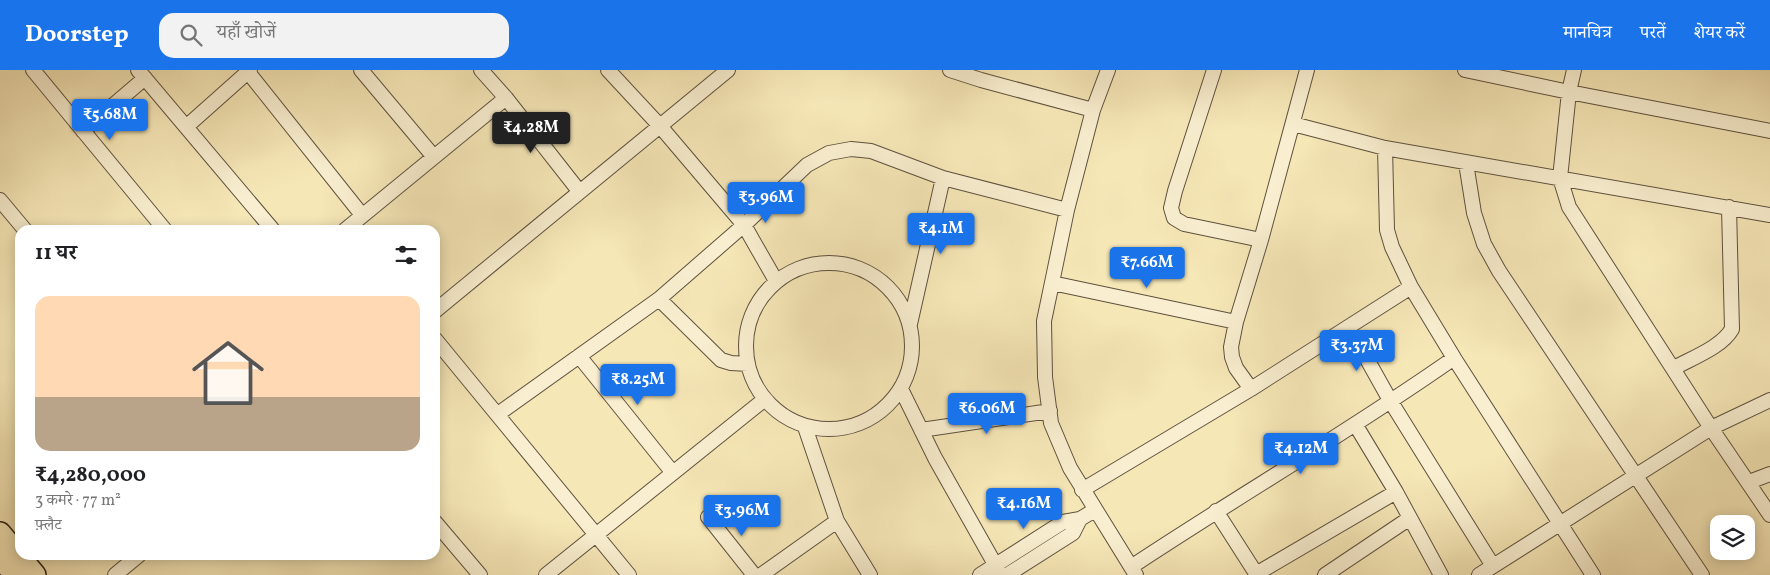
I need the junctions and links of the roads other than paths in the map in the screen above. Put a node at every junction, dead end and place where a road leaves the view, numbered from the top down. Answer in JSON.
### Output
{"nodes":[{"id":1,"x":33,"y":70,"type":"edge"},
{"id":2,"x":361,"y":70,"type":"edge"},
{"id":3,"x":481,"y":70,"type":"edge"},
{"id":4,"x":608,"y":70,"type":"edge"},
{"id":5,"x":728,"y":70,"type":"edge"},
{"id":6,"x":950,"y":70,"type":"edge"},
{"id":7,"x":1108,"y":70,"type":"edge"},
{"id":8,"x":1214,"y":70,"type":"edge"},
{"id":9,"x":1307,"y":70,"type":"edge"},
{"id":10,"x":1465,"y":70,"type":"edge"},
{"id":11,"x":1574,"y":70,"type":"edge"},
{"id":12,"x":249,"y":71,"type":"edge"},
{"id":13,"x":142,"y":74,"type":"edge"},
{"id":14,"x":983,"y":75,"type":"edge"},
{"id":15,"x":1569,"y":92,"type":"junction"},
{"id":16,"x":506,"y":98,"type":"junction"},
{"id":17,"x":1093,"y":110,"type":"junction"},
{"id":18,"x":1293,"y":124,"type":"junction"},
{"id":19,"x":660,"y":126,"type":"junction"},
{"id":20,"x":186,"y":127,"type":"junction"},
{"id":21,"x":83,"y":131,"type":"junction"},
{"id":22,"x":1770,"y":131,"type":"edge"},
{"id":23,"x":1385,"y":148,"type":"junction"},
{"id":24,"x":434,"y":157,"type":"junction"},
{"id":25,"x":1466,"y":163,"type":"junction"},
{"id":26,"x":944,"y":178,"type":"junction"},
{"id":27,"x":1560,"y":178,"type":"junction"},
{"id":28,"x":579,"y":191,"type":"junction"},
{"id":29,"x":0,"y":200,"type":"edge"},
{"id":30,"x":1729,"y":207,"type":"junction"},
{"id":31,"x":1067,"y":210,"type":"junction"},
{"id":32,"x":362,"y":215,"type":"junction"},
{"id":33,"x":1770,"y":215,"type":"edge"},
{"id":34,"x":21,"y":225,"type":"edge"},
{"id":35,"x":161,"y":225,"type":"edge"},
{"id":36,"x":269,"y":225,"type":"edge"},
{"id":37,"x":351,"y":225,"type":"edge"},
{"id":38,"x":744,"y":225,"type":"junction"},
{"id":39,"x":1261,"y":240,"type":"junction"},
{"id":40,"x":776,"y":281,"type":"junction"},
{"id":41,"x":1052,"y":284,"type":"junction"},
{"id":42,"x":1411,"y":287,"type":"junction"},
{"id":43,"x":659,"y":299,"type":"junction"},
{"id":44,"x":440,"y":307,"type":"edge"},
{"id":45,"x":1236,"y":322,"type":"junction"},
{"id":46,"x":910,"y":325,"type":"junction"},
{"id":47,"x":1349,"y":327,"type":"junction"},
{"id":48,"x":440,"y":345,"type":"edge"},
{"id":49,"x":579,"y":356,"type":"junction"},
{"id":50,"x":1454,"y":358,"type":"junction"},
{"id":51,"x":748,"y":364,"type":"junction"},
{"id":52,"x":1674,"y":368,"type":"junction"},
{"id":53,"x":901,"y":389,"type":"junction"},
{"id":54,"x":1251,"y":389,"type":"junction"},
{"id":55,"x":765,"y":399,"type":"junction"},
{"id":56,"x":1770,"y":400,"type":"edge"},
{"id":57,"x":1391,"y":402,"type":"junction"},
{"id":58,"x":1050,"y":411,"type":"junction"},
{"id":59,"x":498,"y":414,"type":"junction"},
{"id":60,"x":1355,"y":424,"type":"junction"},
{"id":61,"x":805,"y":427,"type":"junction"},
{"id":62,"x":1711,"y":428,"type":"junction"},
{"id":63,"x":921,"y":430,"type":"junction"},
{"id":64,"x":673,"y":473,"type":"junction"},
{"id":65,"x":1770,"y":474,"type":"edge"},
{"id":66,"x":1636,"y":475,"type":"junction"},
{"id":67,"x":1748,"y":482,"type":"junction"},
{"id":68,"x":1082,"y":490,"type":"junction"},
{"id":69,"x":1396,"y":492,"type":"junction"},
{"id":70,"x":1095,"y":510,"type":"junction"},
{"id":71,"x":1216,"y":511,"type":"junction"},
{"id":72,"x":1770,"y":515,"type":"edge"},
{"id":73,"x":708,"y":517,"type":"dead end"},
{"id":74,"x":1410,"y":518,"type":"junction"},
{"id":75,"x":1080,"y":519,"type":"junction"},
{"id":76,"x":837,"y":521,"type":"junction"},
{"id":77,"x":1560,"y":524,"type":"junction"},
{"id":78,"x":440,"y":528,"type":"edge"},
{"id":79,"x":0,"y":533,"type":"edge"},
{"id":80,"x":596,"y":536,"type":"junction"},
{"id":81,"x":15,"y":551,"type":"edge"},
{"id":82,"x":0,"y":557,"type":"edge"},
{"id":83,"x":22,"y":560,"type":"edge"},
{"id":84,"x":133,"y":560,"type":"edge"},
{"id":85,"x":1493,"y":566,"type":"junction"},
{"id":86,"x":998,"y":570,"type":"edge"},
{"id":87,"x":1134,"y":571,"type":"edge"},
{"id":88,"x":1257,"y":574,"type":"edge"},
{"id":89,"x":15,"y":575,"type":"edge"},
{"id":90,"x":35,"y":575,"type":"edge"},
{"id":91,"x":114,"y":575,"type":"edge"},
{"id":92,"x":480,"y":575,"type":"edge"},
{"id":93,"x":546,"y":575,"type":"edge"},
{"id":94,"x":629,"y":575,"type":"edge"},
{"id":95,"x":754,"y":575,"type":"edge"},
{"id":96,"x":761,"y":575,"type":"edge"},
{"id":97,"x":870,"y":575,"type":"edge"},
{"id":98,"x":980,"y":575,"type":"edge"},
{"id":99,"x":1006,"y":575,"type":"edge"},
{"id":100,"x":1325,"y":575,"type":"edge"},
{"id":101,"x":1441,"y":575,"type":"edge"},
{"id":102,"x":1479,"y":575,"type":"edge"},
{"id":103,"x":1593,"y":575,"type":"edge"},
{"id":104,"x":1702,"y":575,"type":"edge"}],
"edges":[{"from":1,"to":21,"type":"street"},
{"from":2,"to":24,"type":"street"},
{"from":3,"to":16,"type":"street"},
{"from":4,"to":19,"type":"street"},
{"from":5,"to":19,"type":"street"},
{"from":6,"to":14,"type":"street"},
{"from":7,"to":17,"type":"street"},
{"from":8,"to":39,"type":"street"},
{"from":9,"to":18,"type":"street"},
{"from":10,"to":15,"type":"street"},
{"from":11,"to":15,"type":"street"},
{"from":12,"to":20,"type":"street"},
{"from":12,"to":32,"type":"street"},
{"from":13,"to":20,"type":"street"},
{"from":13,"to":21,"type":"street"},
{"from":14,"to":17,"type":"street"},
{"from":15,"to":22,"type":"street"},
{"from":15,"to":27,"type":"street"},
{"from":16,"to":24,"type":"street"},
{"from":16,"to":28,"type":"street"},
{"from":17,"to":31,"type":"street"},
{"from":18,"to":23,"type":"street"},
{"from":18,"to":39,"type":"street"},
{"from":19,"to":28,"type":"street"},
{"from":19,"to":38,"type":"street"},
{"from":20,"to":36,"type":"street"},
{"from":21,"to":35,"type":"street"},
{"from":23,"to":25,"type":"street"},
{"from":23,"to":42,"type":"street"},
{"from":24,"to":32,"type":"street"},
{"from":25,"to":27,"type":"street"},
{"from":25,"to":66,"type":"street"},
{"from":26,"to":31,"type":"street"},
{"from":26,"to":38,"type":"street"},
{"from":26,"to":46,"type":"street"},
{"from":27,"to":30,"type":"street"},
{"from":27,"to":52,"type":"street"},
{"from":28,"to":44,"type":"street"},
{"from":29,"to":34,"type":"street"},
{"from":30,"to":33,"type":"street"},
{"from":30,"to":52,"type":"street"},
{"from":31,"to":41,"type":"street"},
{"from":32,"to":37,"type":"street"},
{"from":38,"to":40,"type":"street"},
{"from":38,"to":43,"type":"street"},
{"from":39,"to":45,"type":"street"},
{"from":40,"to":46,"type":"street"},
{"from":40,"to":51,"type":"street"},
{"from":41,"to":45,"type":"street"},
{"from":41,"to":58,"type":"street"},
{"from":42,"to":47,"type":"street"},
{"from":42,"to":50,"type":"street"},
{"from":43,"to":49,"type":"street"},
{"from":43,"to":51,"type":"street"},
{"from":45,"to":54,"type":"street"},
{"from":46,"to":53,"type":"street"},
{"from":47,"to":54,"type":"street"},
{"from":47,"to":57,"type":"street"},
{"from":48,"to":59,"type":"street"},
{"from":49,"to":59,"type":"street"},
{"from":49,"to":64,"type":"street"},
{"from":50,"to":57,"type":"street"},
{"from":50,"to":77,"type":"street"},
{"from":51,"to":55,"type":"street"},
{"from":52,"to":62,"type":"street"},
{"from":53,"to":61,"type":"street"},
{"from":53,"to":63,"type":"street"},
{"from":54,"to":68,"type":"street"},
{"from":55,"to":61,"type":"street"},
{"from":55,"to":64,"type":"street"},
{"from":56,"to":62,"type":"street"},
{"from":57,"to":60,"type":"street"},
{"from":57,"to":85,"type":"street"},
{"from":58,"to":63,"type":"street"},
{"from":58,"to":68,"type":"street"},
{"from":59,"to":80,"type":"street"},
{"from":60,"to":69,"type":"street"},
{"from":60,"to":71,"type":"street"},
{"from":61,"to":76,"type":"street"},
{"from":62,"to":66,"type":"street"},
{"from":62,"to":67,"type":"street"},
{"from":63,"to":86,"type":"street"},
{"from":64,"to":80,"type":"street"},
{"from":65,"to":67,"type":"street"},
{"from":66,"to":77,"type":"street"},
{"from":66,"to":104,"type":"street"},
{"from":67,"to":72,"type":"street"},
{"from":68,"to":70,"type":"street"},
{"from":69,"to":74,"type":"street"},
{"from":69,"to":88,"type":"street"},
{"from":70,"to":75,"type":"street"},
{"from":70,"to":87,"type":"street"},
{"from":71,"to":87,"type":"street"},
{"from":71,"to":88,"type":"street"},
{"from":73,"to":95,"type":"street"},
{"from":74,"to":100,"type":"street"},
{"from":74,"to":101,"type":"street"},
{"from":75,"to":86,"type":"street"},
{"from":75,"to":99,"type":"street"},
{"from":76,"to":96,"type":"street"},
{"from":76,"to":97,"type":"street"},
{"from":77,"to":85,"type":"street"},
{"from":77,"to":103,"type":"street"},
{"from":78,"to":92,"type":"street"},
{"from":79,"to":81,"type":"main road"},
{"from":80,"to":93,"type":"street"},
{"from":80,"to":94,"type":"street"},
{"from":82,"to":89,"type":"main road"},
{"from":83,"to":90,"type":"main road"},
{"from":84,"to":91,"type":"street"},
{"from":85,"to":102,"type":"street"},
{"from":86,"to":98,"type":"street"}]}
